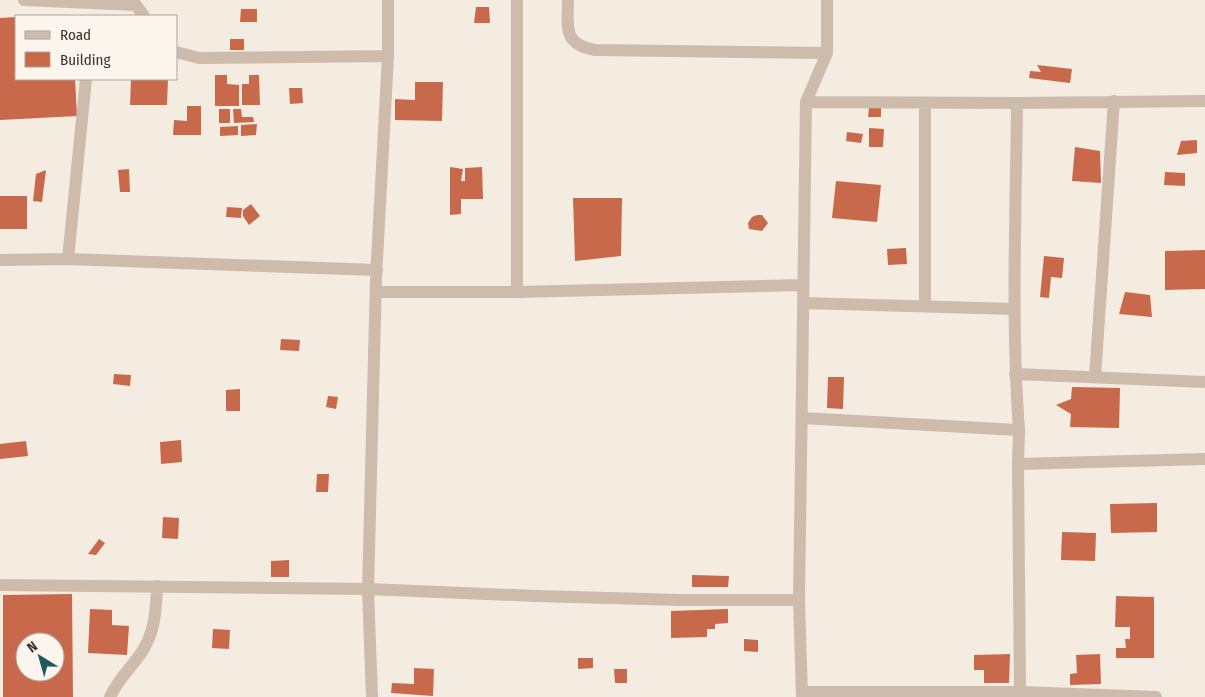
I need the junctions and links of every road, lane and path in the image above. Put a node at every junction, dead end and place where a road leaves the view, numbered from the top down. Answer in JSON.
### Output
{"nodes":[{"id":1,"x":24,"y":0,"type":"edge"},
{"id":2,"x":388,"y":0,"type":"edge"},
{"id":3,"x":517,"y":0,"type":"edge"},
{"id":4,"x":568,"y":0,"type":"edge"},
{"id":5,"x":827,"y":0,"type":"edge"},
{"id":6,"x":136,"y":2,"type":"edge"},
{"id":7,"x":93,"y":3,"type":"junction"},
{"id":8,"x":92,"y":15,"type":"edge"},
{"id":9,"x":143,"y":15,"type":"edge"},
{"id":10,"x":178,"y":53,"type":"edge"},
{"id":11,"x":827,"y":53,"type":"junction"},
{"id":12,"x":388,"y":56,"type":"junction"},
{"id":13,"x":86,"y":80,"type":"edge"},
{"id":14,"x":1114,"y":101,"type":"junction"},
{"id":15,"x":1205,"y":101,"type":"edge"},
{"id":16,"x":806,"y":102,"type":"junction"},
{"id":17,"x":925,"y":103,"type":"junction"},
{"id":18,"x":1018,"y":103,"type":"junction"},
{"id":19,"x":68,"y":259,"type":"junction"},
{"id":20,"x":0,"y":260,"type":"edge"},
{"id":21,"x":377,"y":270,"type":"junction"},
{"id":22,"x":803,"y":285,"type":"junction"},
{"id":23,"x":376,"y":292,"type":"junction"},
{"id":24,"x":517,"y":292,"type":"junction"},
{"id":25,"x":803,"y":303,"type":"junction"},
{"id":26,"x":925,"y":306,"type":"junction"},
{"id":27,"x":1014,"y":309,"type":"junction"},
{"id":28,"x":1015,"y":374,"type":"junction"},
{"id":29,"x":1095,"y":377,"type":"junction"},
{"id":30,"x":1205,"y":382,"type":"edge"},
{"id":31,"x":802,"y":418,"type":"junction"},
{"id":32,"x":1019,"y":430,"type":"junction"},
{"id":33,"x":1205,"y":459,"type":"edge"},
{"id":34,"x":1018,"y":464,"type":"junction"},
{"id":35,"x":0,"y":584,"type":"edge"},
{"id":36,"x":157,"y":586,"type":"junction"},
{"id":37,"x":368,"y":589,"type":"junction"},
{"id":38,"x":799,"y":600,"type":"junction"},
{"id":39,"x":1020,"y":692,"type":"junction"},
{"id":40,"x":802,"y":695,"type":"edge"},
{"id":41,"x":110,"y":697,"type":"edge"},
{"id":42,"x":372,"y":697,"type":"edge"},
{"id":43,"x":1156,"y":697,"type":"edge"}],
"edges":[{"from":1,"to":7,"type":"street"},
{"from":2,"to":12,"type":"street"},
{"from":3,"to":24,"type":"street"},
{"from":4,"to":11,"type":"street"},
{"from":5,"to":11,"type":"street"},
{"from":6,"to":7,"type":"street"},
{"from":6,"to":9,"type":"street"},
{"from":7,"to":8,"type":"street"},
{"from":10,"to":12,"type":"street"},
{"from":11,"to":16,"type":"street"},
{"from":12,"to":21,"type":"street"},
{"from":13,"to":19,"type":"street"},
{"from":14,"to":15,"type":"street"},
{"from":14,"to":18,"type":"street"},
{"from":14,"to":29,"type":"street"},
{"from":16,"to":17,"type":"street"},
{"from":16,"to":22,"type":"street"},
{"from":17,"to":18,"type":"street"},
{"from":17,"to":26,"type":"street"},
{"from":18,"to":27,"type":"street"},
{"from":19,"to":20,"type":"street"},
{"from":19,"to":21,"type":"street"},
{"from":21,"to":23,"type":"street"},
{"from":22,"to":24,"type":"street"},
{"from":22,"to":25,"type":"street"},
{"from":23,"to":24,"type":"street"},
{"from":23,"to":37,"type":"street"},
{"from":25,"to":26,"type":"street"},
{"from":25,"to":31,"type":"street"},
{"from":26,"to":27,"type":"street"},
{"from":27,"to":28,"type":"street"},
{"from":28,"to":29,"type":"street"},
{"from":28,"to":32,"type":"street"},
{"from":29,"to":30,"type":"street"},
{"from":31,"to":32,"type":"street"},
{"from":31,"to":38,"type":"street"},
{"from":32,"to":34,"type":"street"},
{"from":33,"to":34,"type":"street"},
{"from":34,"to":39,"type":"street"},
{"from":35,"to":36,"type":"street"},
{"from":36,"to":37,"type":"street"},
{"from":36,"to":41,"type":"street"},
{"from":37,"to":38,"type":"street"},
{"from":37,"to":42,"type":"street"},
{"from":38,"to":40,"type":"street"},
{"from":39,"to":40,"type":"street"},
{"from":39,"to":43,"type":"street"}]}
